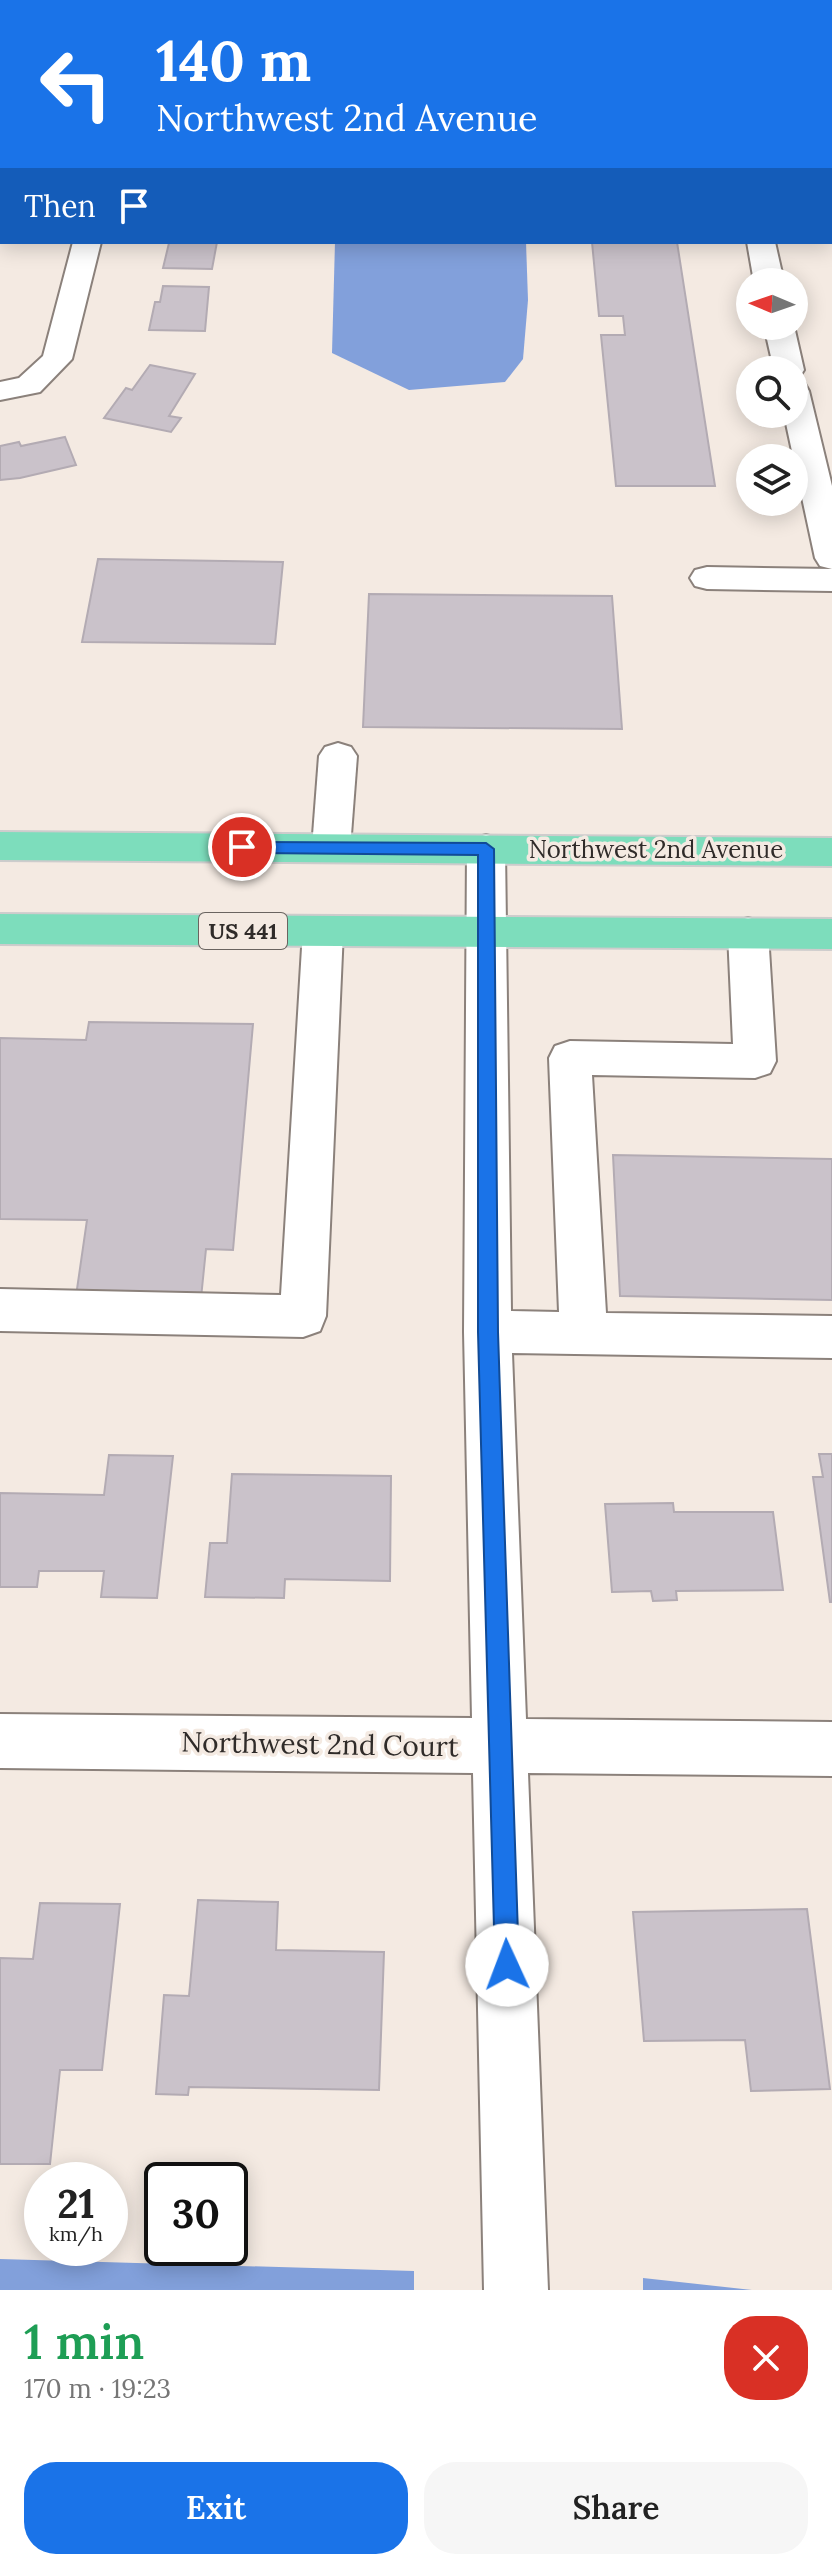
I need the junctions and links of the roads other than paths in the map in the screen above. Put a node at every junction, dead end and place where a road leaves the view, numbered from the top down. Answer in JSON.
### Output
{"nodes":[{"id":1,"x":86,"y":244,"type":"edge"},
{"id":2,"x":761,"y":244,"type":"edge"},
{"id":3,"x":766,"y":268,"type":"edge"},
{"id":4,"x":14,"y":388,"type":"edge"},
{"id":5,"x":802,"y":428,"type":"edge"},
{"id":6,"x":832,"y":558,"type":"edge"},
{"id":7,"x":707,"y":578,"type":"dead end"},
{"id":8,"x":832,"y":580,"type":"edge"},
{"id":9,"x":338,"y":756,"type":"dead end"},
{"id":10,"x":0,"y":846,"type":"edge"},
{"id":11,"x":331,"y":848,"type":"junction"},
{"id":12,"x":486,"y":849,"type":"junction"},
{"id":13,"x":832,"y":852,"type":"edge"},
{"id":14,"x":0,"y":929,"type":"edge"},
{"id":15,"x":323,"y":931,"type":"junction"},
{"id":16,"x":487,"y":932,"type":"junction"},
{"id":17,"x":748,"y":933,"type":"junction"},
{"id":18,"x":832,"y":934,"type":"edge"},
{"id":19,"x":0,"y":1310,"type":"edge"},
{"id":20,"x":488,"y":1332,"type":"junction"},
{"id":21,"x":584,"y":1334,"type":"junction"},
{"id":22,"x":832,"y":1337,"type":"edge"},
{"id":23,"x":0,"y":1741,"type":"edge"},
{"id":24,"x":501,"y":1746,"type":"junction"},
{"id":25,"x":832,"y":1749,"type":"edge"},
{"id":26,"x":516,"y":2290,"type":"edge"}],
"edges":[{"from":1,"to":4,"type":"street"},
{"from":2,"to":3,"type":"street"},
{"from":5,"to":6,"type":"street"},
{"from":7,"to":8,"type":"street"},
{"from":9,"to":11,"type":"street"},
{"from":10,"to":11,"type":"main road","name":"Northwest 2nd Avenue"},
{"from":11,"to":12,"type":"main road","name":"Northwest 2nd Avenue"},
{"from":12,"to":13,"type":"main road","name":"Northwest 2nd Avenue"},
{"from":12,"to":16,"type":"street"},
{"from":14,"to":15,"type":"main road","number":"US 441"},
{"from":15,"to":16,"type":"main road","number":"US 441"},
{"from":15,"to":19,"type":"street"},
{"from":16,"to":17,"type":"main road","number":"US 441"},
{"from":16,"to":20,"type":"street"},
{"from":17,"to":18,"type":"main road","number":"US 441"},
{"from":17,"to":21,"type":"street"},
{"from":20,"to":21,"type":"street"},
{"from":20,"to":24,"type":"street"},
{"from":21,"to":22,"type":"street"},
{"from":23,"to":24,"type":"street","name":"Northwest 2nd Court"},
{"from":24,"to":25,"type":"street","name":"Northwest 2nd Court"},
{"from":24,"to":26,"type":"street"}]}
